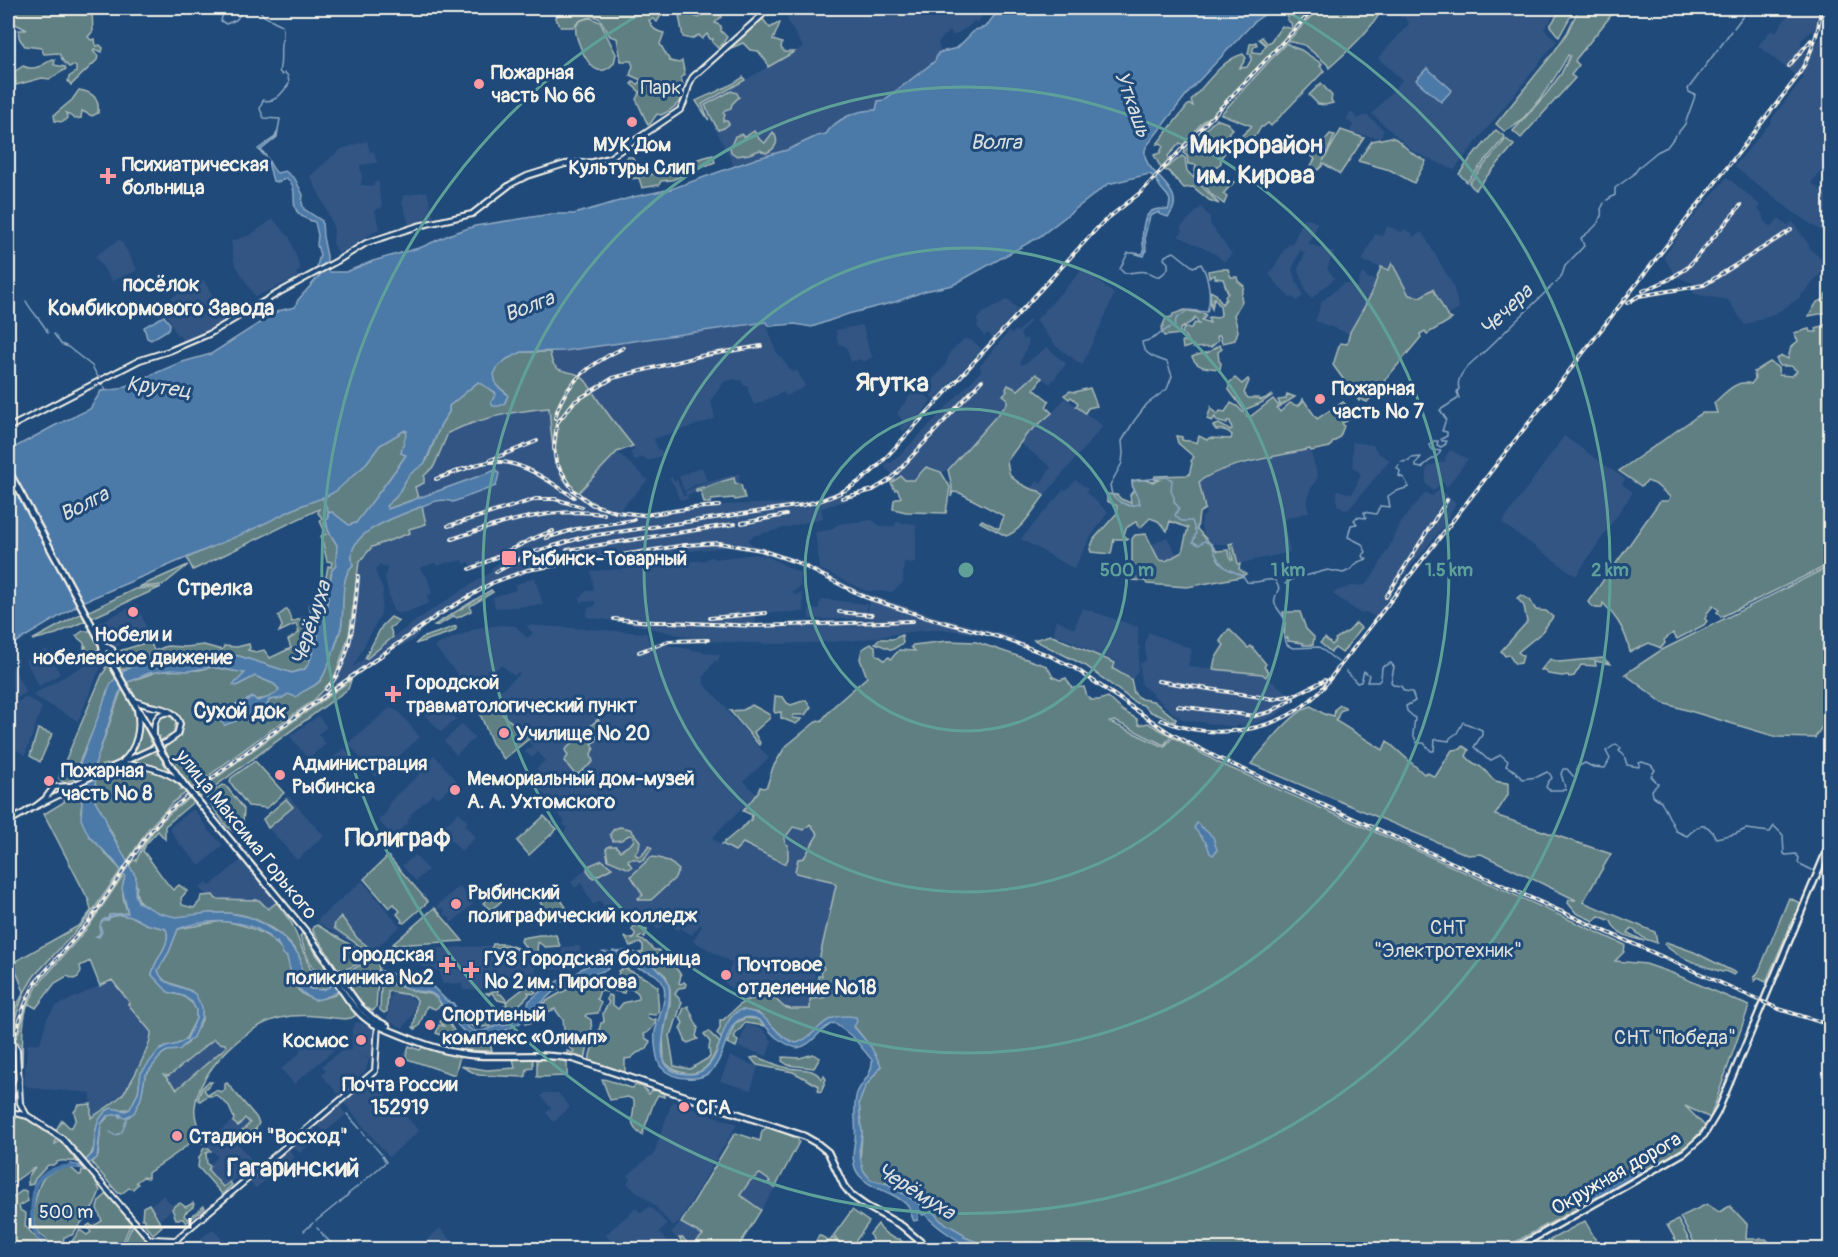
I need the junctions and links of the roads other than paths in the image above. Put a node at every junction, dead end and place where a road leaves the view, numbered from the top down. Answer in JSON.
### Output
{"nodes":[{"id":1,"x":770,"y":8,"type":"edge"},
{"id":2,"x":8,"y":428,"type":"edge"},
{"id":3,"x":8,"y":470,"type":"edge"},
{"id":4,"x":131,"y":696,"type":"junction"},
{"id":5,"x":178,"y":719,"type":"junction"},
{"id":6,"x":155,"y":739,"type":"junction"},
{"id":7,"x":114,"y":766,"type":"junction"},
{"id":8,"x":59,"y":786,"type":"junction"},
{"id":9,"x":71,"y":786,"type":"junction"},
{"id":10,"x":185,"y":786,"type":"junction"},
{"id":11,"x":52,"y":790,"type":"junction"},
{"id":12,"x":60,"y":794,"type":"junction"},
{"id":13,"x":28,"y":810,"type":"junction"},
{"id":14,"x":8,"y":822,"type":"edge"},
{"id":15,"x":1830,"y":843,"type":"edge"},
{"id":16,"x":1830,"y":849,"type":"edge"},
{"id":17,"x":378,"y":1023,"type":"junction"},
{"id":18,"x":8,"y":1044,"type":"edge"},
{"id":19,"x":19,"y":1078,"type":"junction"},
{"id":20,"x":8,"y":1104,"type":"edge"},
{"id":21,"x":20,"y":1104,"type":"junction"},
{"id":22,"x":16,"y":1112,"type":"junction"},
{"id":23,"x":28,"y":1116,"type":"junction"},
{"id":24,"x":148,"y":1237,"type":"junction"},
{"id":25,"x":179,"y":1238,"type":"junction"},
{"id":26,"x":160,"y":1240,"type":"junction"},
{"id":27,"x":169,"y":1240,"type":"junction"},
{"id":28,"x":170,"y":1248,"type":"edge"},
{"id":29,"x":929,"y":1249,"type":"edge"},
{"id":30,"x":159,"y":1250,"type":"edge"},
{"id":31,"x":1513,"y":1250,"type":"edge"},
{"id":32,"x":1519,"y":1250,"type":"edge"}],
"edges":[{"from":1,"to":2,"type":"main road"},
{"from":3,"to":4,"type":"main road","name":"улица Максима Горького"},
{"from":4,"to":5,"type":"main road"},
{"from":4,"to":6,"type":"main road","name":"улица Максима Горького"},
{"from":4,"to":7,"type":"main road"},
{"from":5,"to":6,"type":"main road"},
{"from":5,"to":7,"type":"main road"},
{"from":6,"to":10,"type":"main road","name":"улица Максима Горького","bridge":true},
{"from":7,"to":9,"type":"main road"},
{"from":7,"to":10,"type":"main road"},
{"from":8,"to":9,"type":"main road"},
{"from":8,"to":11,"type":"main road"},
{"from":8,"to":12,"type":"main road"},
{"from":9,"to":12,"type":"main road"},
{"from":10,"to":17,"type":"main road","name":"улица Максима Горького","bridge":true},
{"from":11,"to":12,"type":"main road"},
{"from":11,"to":13,"type":"main road"},
{"from":12,"to":13,"type":"main road"},
{"from":13,"to":14,"type":"main road"},
{"from":15,"to":31,"type":"main road","name":"Окружная дорога"},
{"from":16,"to":32,"type":"main road","name":"Окружная дорога"},
{"from":17,"to":25,"type":"main road"},
{"from":17,"to":29,"type":"main road","name":"улица Максима Горького"},
{"from":18,"to":19,"type":"main road"},
{"from":19,"to":20,"type":"main road"},
{"from":19,"to":21,"type":"main road"},
{"from":20,"to":21,"type":"main road"},
{"from":20,"to":22,"type":"main road"},
{"from":21,"to":22,"type":"main road"},
{"from":21,"to":23,"type":"main road"},
{"from":22,"to":23,"type":"main road"},
{"from":23,"to":24,"type":"main road"},
{"from":24,"to":26,"type":"main road"},
{"from":24,"to":30,"type":"main road"},
{"from":25,"to":27,"type":"main road"},
{"from":25,"to":28,"type":"main road"},
{"from":26,"to":27,"type":"main road"},
{"from":26,"to":30,"type":"main road"},
{"from":27,"to":28,"type":"main road"}]}
